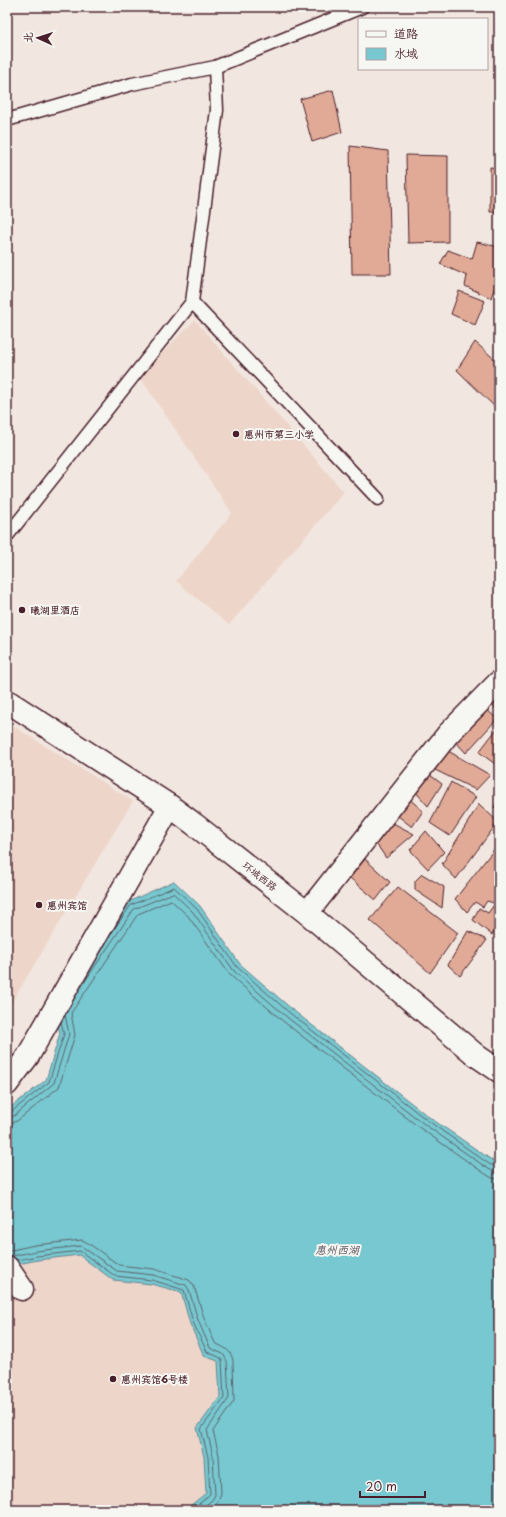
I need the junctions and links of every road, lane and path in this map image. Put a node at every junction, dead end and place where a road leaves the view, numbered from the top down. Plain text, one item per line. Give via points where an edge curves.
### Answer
1 (362, 7) edge
2 (215, 67) junction
3 (7, 120) edge
4 (192, 302) junction
5 (378, 499) dead end
6 (7, 536) edge
7 (499, 682) edge
8 (7, 701) edge
9 (170, 806) junction
10 (307, 913) junction
11 (499, 1071) edge
12 (7, 1084) edge
13 (7, 1267) edge
14 (22, 1289) dead end

1 - 2 lane
2 - 3 lane via 132,84
2 - 4 lane via 217,110
4 - 5 lane
4 - 6 lane
7 - 10 street via 448,734
8 - 9 street, 环城西路
9 - 10 street, 环城西路
9 - 12 street via 28,1056
10 - 11 street, 环城西路 via 477,1056
13 - 14 street

